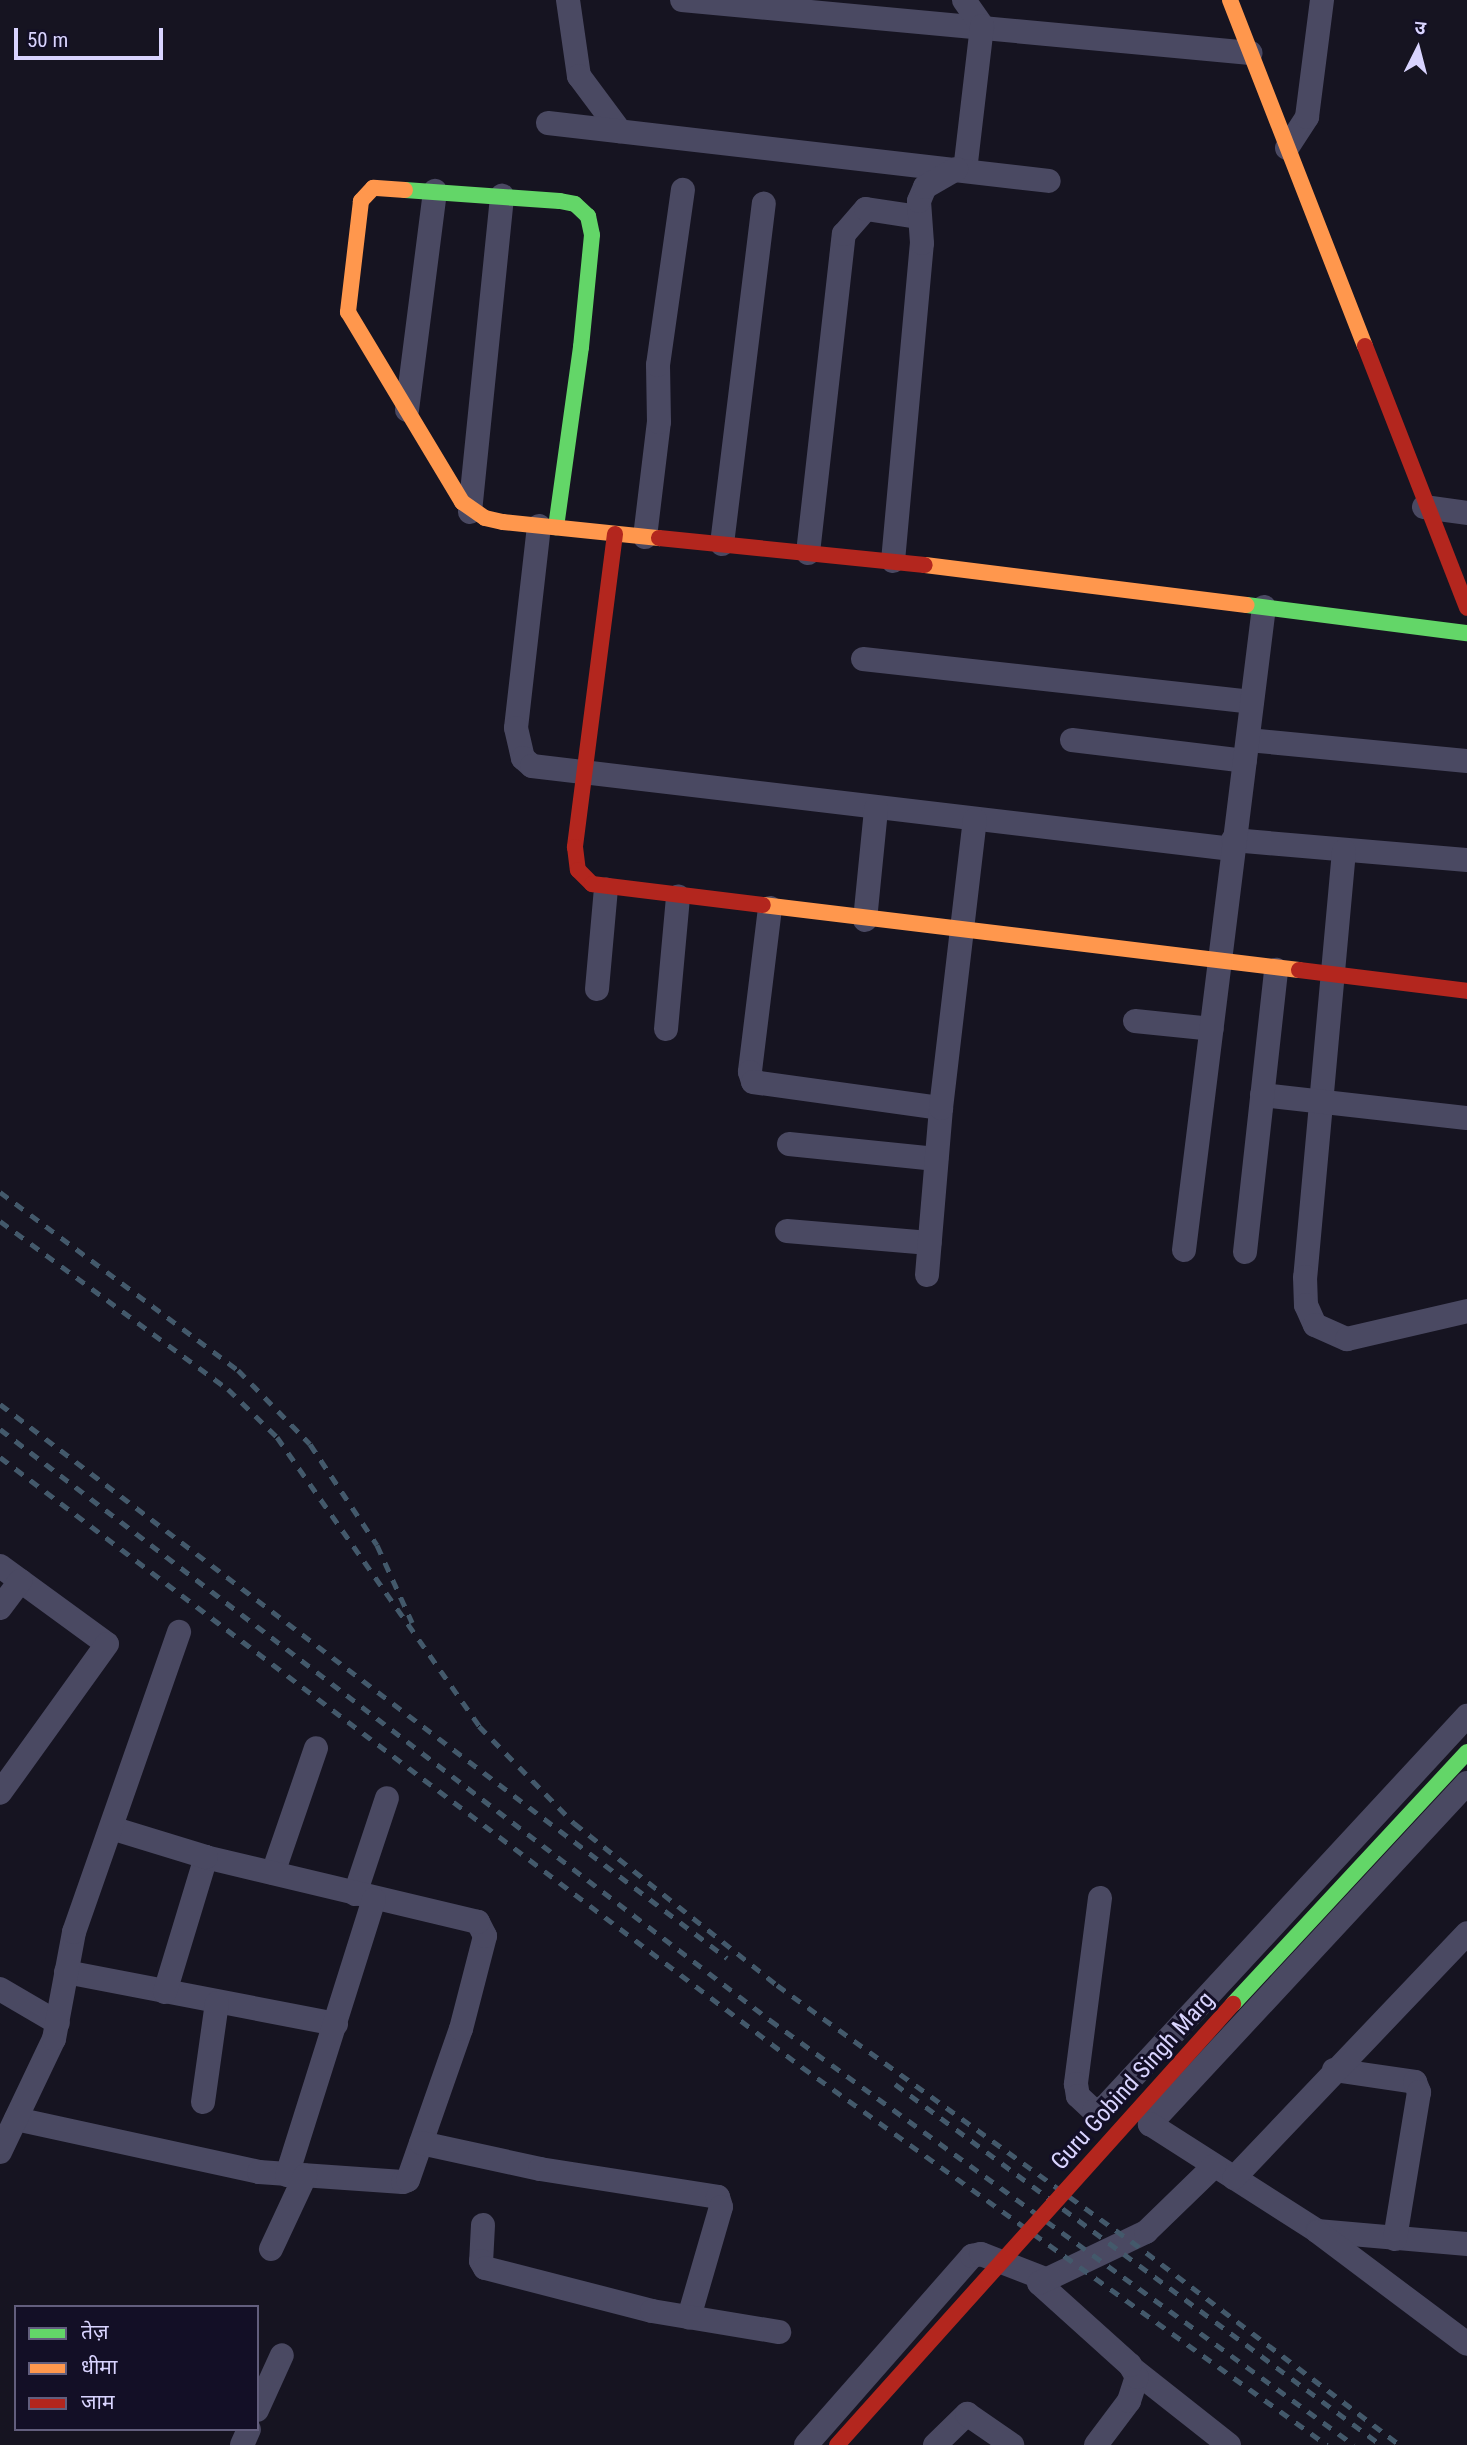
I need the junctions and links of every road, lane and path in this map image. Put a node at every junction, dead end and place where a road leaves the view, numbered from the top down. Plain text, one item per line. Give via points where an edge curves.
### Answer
1 (568, 0) edge
2 (682, 0) edge
3 (964, 0) edge
4 (1230, 0) edge
5 (1322, 0) edge
6 (725, 2) edge
7 (889, 9) edge
8 (982, 26) junction
9 (1251, 53) junction
10 (548, 123) dead end
11 (620, 131) junction
12 (1287, 148) junction
13 (961, 169) junction
14 (1048, 181) dead end
15 (683, 190) dead end
16 (435, 191) junction
17 (502, 196) junction
18 (764, 204) dead end
19 (919, 217) junction
20 (407, 410) junction
21 (1424, 508) junction
22 (470, 512) junction
23 (1467, 513) edge
24 (547, 527) junction
25 (615, 534) junction
26 (645, 537) junction
27 (722, 544) junction
28 (808, 553) junction
29 (893, 561) junction
30 (1264, 607) junction
31 (1467, 608) edge
32 (1467, 633) edge
33 (863, 659) dead end
34 (1252, 702) junction
35 (1072, 740) dead end
36 (1246, 750) junction
37 (1467, 761) edge
38 (584, 775) junction
39 (876, 809) junction
40 (975, 820) junction
41 (1232, 845) junction
42 (1344, 851) junction
43 (1467, 859) edge
44 (606, 889) junction
45 (678, 897) junction
46 (770, 908) junction
47 (865, 920) junction
48 (961, 931) junction
49 (1220, 962) junction
50 (1276, 970) junction
51 (1332, 976) junction
52 (597, 989) dead end
53 (1467, 991) edge
54 (1135, 1021) dead end
55 (1212, 1028) junction
56 (666, 1029) dead end
57 (1262, 1095) junction
58 (1321, 1102) junction
59 (941, 1108) junction
60 (1467, 1118) edge
61 (789, 1144) dead end
62 (936, 1159) junction
63 (787, 1231) dead end
64 (929, 1242) junction
65 (1184, 1250) dead end
66 (1245, 1252) dead end
67 (927, 1275) dead end
68 (1467, 1311) edge
69 (0, 1566) edge
70 (20, 1581) junction
71 (0, 1608) edge
72 (179, 1632) dead end
73 (1467, 1716) edge
74 (316, 1748) dead end
75 (1467, 1752) edge
76 (1467, 1783) edge
77 (0, 1793) edge
78 (387, 1798) dead end
79 (111, 1828) junction
80 (206, 1857) junction
81 (273, 1873) junction
82 (365, 1896) junction
83 (1100, 1898) dead end
84 (1467, 1933) edge
85 (66, 1972) junction
86 (0, 1989) edge
87 (164, 1992) junction
88 (217, 2003) junction
89 (58, 2024) junction
90 (336, 2024) junction
91 (1334, 2070) junction
92 (203, 2102) dead end
93 (16, 2119) junction
94 (421, 2143) junction
95 (0, 2152) edge
96 (1224, 2172) junction
97 (296, 2176) junction
98 (483, 2225) dead end
99 (1317, 2231) junction
100 (1395, 2239) junction
101 (1466, 2239) edge
102 (271, 2249) dead end
103 (1043, 2278) junction
104 (689, 2317) junction
105 (779, 2332) dead end
106 (1467, 2344) edge
107 (282, 2355) dead end
108 (1134, 2370) junction
109 (259, 2406) edge
110 (806, 2445) edge
111 (837, 2445) edge
112 (935, 2445) edge
113 (1013, 2445) edge
114 (1096, 2445) edge
115 (1229, 2445) edge

1 - 11 street via 579,76
2 - 6 street
3 - 8 street
4 - 9 street
5 - 12 street via 1307,117
6 - 7 street
7 - 8 street
8 - 9 street
8 - 13 street
9 - 12 street
10 - 11 street
11 - 13 street
12 - 21 street
13 - 14 street
13 - 19 street via 925,187
15 - 26 street via 658,365 661,402
16 - 17 street
16 - 20 street
16 - 20 street via 384,186 365,193 347,295 348,312
17 - 22 street
17 - 24 street via 575,204 591,224 581,346
18 - 27 street
19 - 28 street via 866,209 844,234
19 - 29 street via 922,243
20 - 22 street
21 - 23 street
21 - 31 street
22 - 24 street
24 - 25 street
24 - 38 street via 517,741 531,766
25 - 26 street
25 - 38 street
26 - 27 street
27 - 28 street
28 - 29 street
29 - 30 street
30 - 32 street
30 - 34 street
33 - 34 street
34 - 36 street
35 - 36 street
36 - 37 street
36 - 41 street
38 - 39 street
38 - 44 street via 575,860 584,879
39 - 40 street
39 - 47 street
40 - 41 street
40 - 48 street
41 - 42 street
41 - 49 street
42 - 43 street
42 - 51 street
44 - 45 street
44 - 52 street
45 - 46 street
45 - 56 street
46 - 47 street
46 - 59 street via 750,1072 753,1082
47 - 48 street
48 - 49 street
48 - 59 street
49 - 50 street
49 - 55 street
50 - 51 street
50 - 57 street
51 - 53 street
51 - 58 street
54 - 55 street
55 - 65 street
57 - 58 street
57 - 66 street
58 - 60 street
58 - 68 street via 1305,1277 1310,1317 1323,1331 1347,1339
59 - 62 street
61 - 62 street
62 - 64 street
63 - 64 street
64 - 67 street
69 - 70 street
70 - 71 street
70 - 77 street via 107,1644
72 - 79 street
73 - 83 street via 1105,2107 1094,2111 1078,2096 1076,2084
74 - 81 street
75 - 111 street, Guru Gobind Singh Marg, bridge via 1151,2093
76 - 96 street via 1151,2120 1154,2130
78 - 82 street
79 - 80 street
79 - 85 street via 74,1932
80 - 81 street
80 - 87 street
81 - 82 street
82 - 90 street
82 - 94 street via 472,1920 484,1927 461,2029
84 - 91 street
85 - 87 street
85 - 89 street
86 - 89 street
87 - 88 street
88 - 90 street
88 - 92 street
89 - 93 street
90 - 97 street
91 - 96 street
91 - 100 street via 1404,2077 1415,2082 1419,2092
93 - 95 street
93 - 97 street
94 - 97 street via 403,2182
94 - 104 street via 563,2173 718,2197 721,2207
96 - 99 street
96 - 103 street via 1146,2232
97 - 102 street
98 - 104 street via 481,2261 485,2268 546,2287
99 - 100 street
99 - 106 street
100 - 101 street
103 - 108 street via 1039,2283 1042,2289
103 - 110 street via 981,2254 972,2256
104 - 105 street
107 - 109 street
108 - 114 street via 1136,2384 1129,2401
108 - 115 street
112 - 113 street via 959,2417 970,2414

